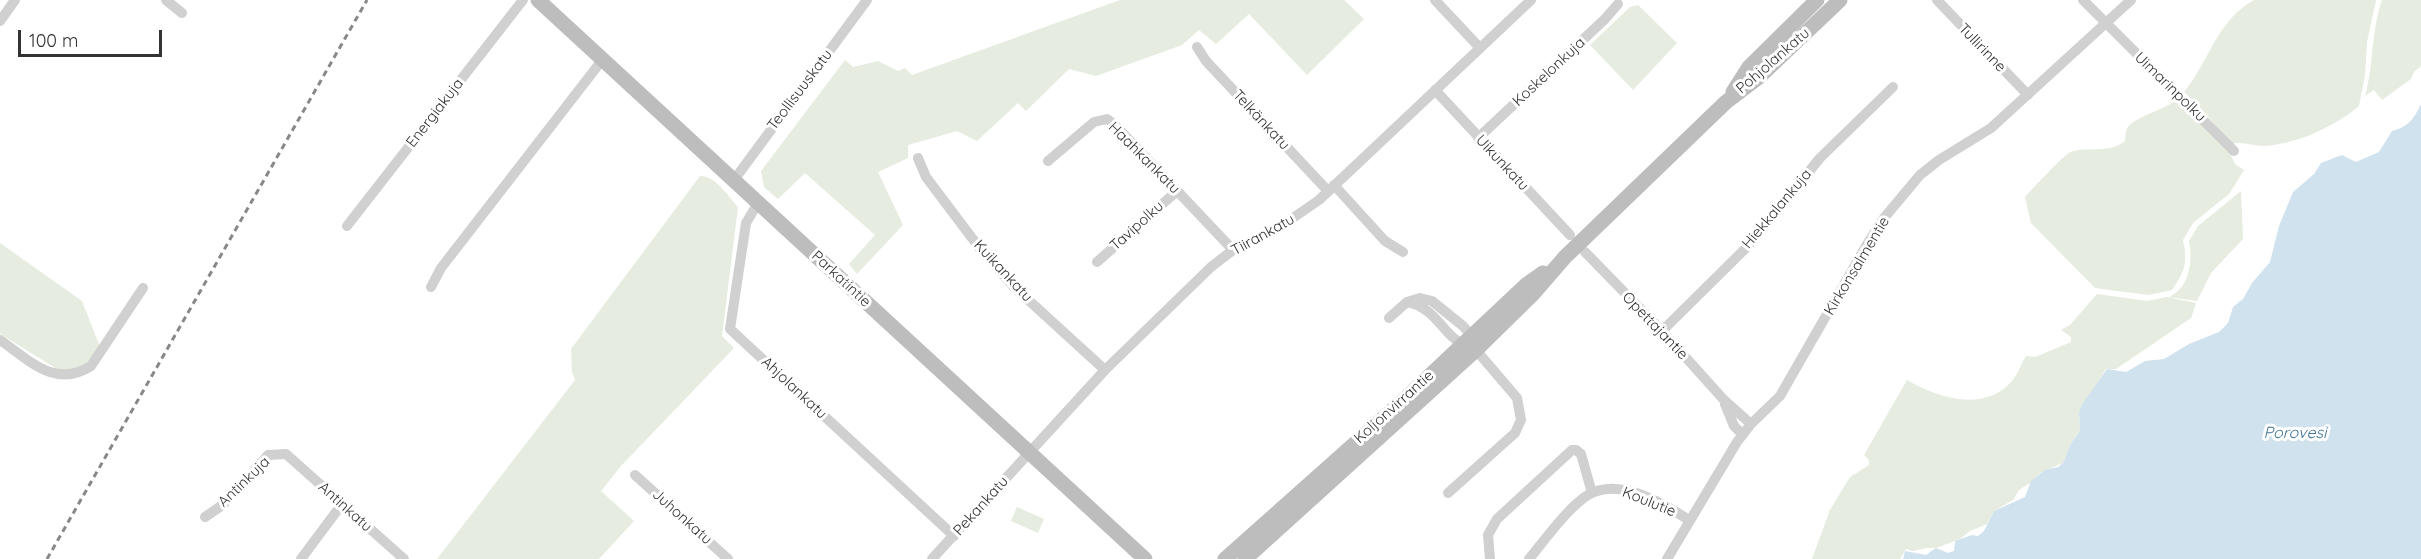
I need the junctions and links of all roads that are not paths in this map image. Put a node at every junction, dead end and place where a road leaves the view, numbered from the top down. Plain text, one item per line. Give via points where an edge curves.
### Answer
1 (15, 0) edge
2 (166, 0) edge
3 (523, 0) edge
4 (538, 0) edge
5 (867, 0) edge
6 (1435, 0) edge
7 (1531, 0) edge
8 (1816, 0) edge
9 (1840, 0) edge
10 (1937, 0) edge
11 (2083, 0) edge
12 (2131, 0) edge
13 (1618, 4) dead end
14 (182, 13) dead end
15 (0, 21) edge
16 (2106, 24) junction
17 (1197, 48) dead end
18 (1480, 48) junction
19 (603, 59) junction
20 (1893, 87) dead end
21 (1435, 90) junction
22 (2028, 95) junction
23 (1726, 102) junction
24 (1478, 138) junction
25 (2234, 151) dead end
26 (918, 158) dead end
27 (1048, 161) dead end
28 (734, 180) junction
29 (1331, 188) junction
30 (1177, 191) junction
31 (758, 202) junction
32 (346, 226) dead end
33 (1569, 235) dead end
34 (1233, 250) junction
35 (1403, 252) dead end
36 (1585, 252) dead end
37 (1097, 262) dead end
38 (431, 287) dead end
39 (144, 288) dead end
40 (1389, 318) dead end
41 (1662, 331) junction
42 (0, 340) edge
43 (1470, 343) junction
44 (1105, 370) junction
45 (1724, 400) junction
46 (1751, 424) junction
47 (1743, 434) junction
48 (1030, 453) junction
49 (286, 454) joint
50 (635, 475) dead end
51 (1448, 493) dead end
52 (1592, 493) junction
53 (342, 504) junction
54 (205, 517) dead end
55 (1689, 520) junction
56 (954, 536) junction
57 (301, 559) edge
58 (404, 559) edge
59 (728, 559) edge
60 (932, 559) edge
61 (1145, 559) edge
62 (1225, 559) edge
63 (1245, 559) edge
64 (1490, 559) edge
65 (1529, 559) edge
66 (1668, 559) edge

1 - 15 street
2 - 14 street
3 - 32 street, Energiakuja
4 - 19 main road, Parkatintie
5 - 28 street, Teollisuuskatu
6 - 18 street
7 - 18 street, Tiirankatu
8 - 23 main road, Pohjolankatu via 1749,67
9 - 23 main road, Pohjolankatu via 1759,77
10 - 22 street, Tullirinne
11 - 16 street, Uimarinpolku
12 - 16 street, Kirkonsalmentie
13 - 24 street, Koskelonkuja
16 - 22 street, Kirkonsalmentie
16 - 25 street, Uimarinpolku
17 - 29 street, Telkänkatu
18 - 21 street, Tiirankatu
19 - 28 main road, Parkatintie
19 - 38 street via 441,268
20 - 41 street, Hiekkalankuja via 1820,158 1748,246
21 - 24 street, Uikunkatu
21 - 29 street, Tiirankatu
22 - 46 street, Kirkonsalmentie via 1986,132 1929,167 1908,188 1869,241 1780,396
23 - 43 main road, Koljonvirrantie via 1565,257 1532,295
24 - 33 street, Uikunkatu
26 - 44 street, Kuikankatu via 926,177 981,250 1013,286
27 - 30 street, Haahkankatu via 1094,122 1107,119
28 - 31 main road, Parkatintie
29 - 34 street, Tiirankatu via 1277,229
29 - 35 street, Telkänkatu
30 - 34 street, Haahkankatu
30 - 37 street, Tavipolku
31 - 48 main road, Parkatintie
31 - 56 street, Ahjolankatu via 746,223 730,329
34 - 44 street, Tiirankatu
36 - 41 street, Opettajantie
39 - 42 street via 91,366 81,373 58,376
40 - 43 street via 1407,302 1432,300 1463,326
41 - 45 street, Opettajantie
43 - 51 street via 1517,398 1521,420 1515,432
43 - 62 main road, Koljonvirrantie
43 - 63 main road, Koljonvirrantie
44 - 48 street, Tiirankatu
45 - 46 street, Opettajantie
45 - 47 street, Opettajantie via 1734,426
46 - 47 street, Kirkonsalmentie
47 - 55 street, Kirkonsalmentie
48 - 56 street, Pekankatu
48 - 61 main road, Parkatintie
49 - 53 street, Antinkatu
49 - 54 street, Antinkuja via 268,455 224,504
50 - 59 street, Juhonkatu
52 - 55 street, Koulutie via 1609,488 1623,490 1644,496
52 - 64 street via 1581,454 1572,450 1497,519 1488,534
52 - 65 street via 1572,508
53 - 57 street
53 - 58 street, Antinkatu
55 - 66 street, Kirkonsalmentie
56 - 60 street, Pekankatu

